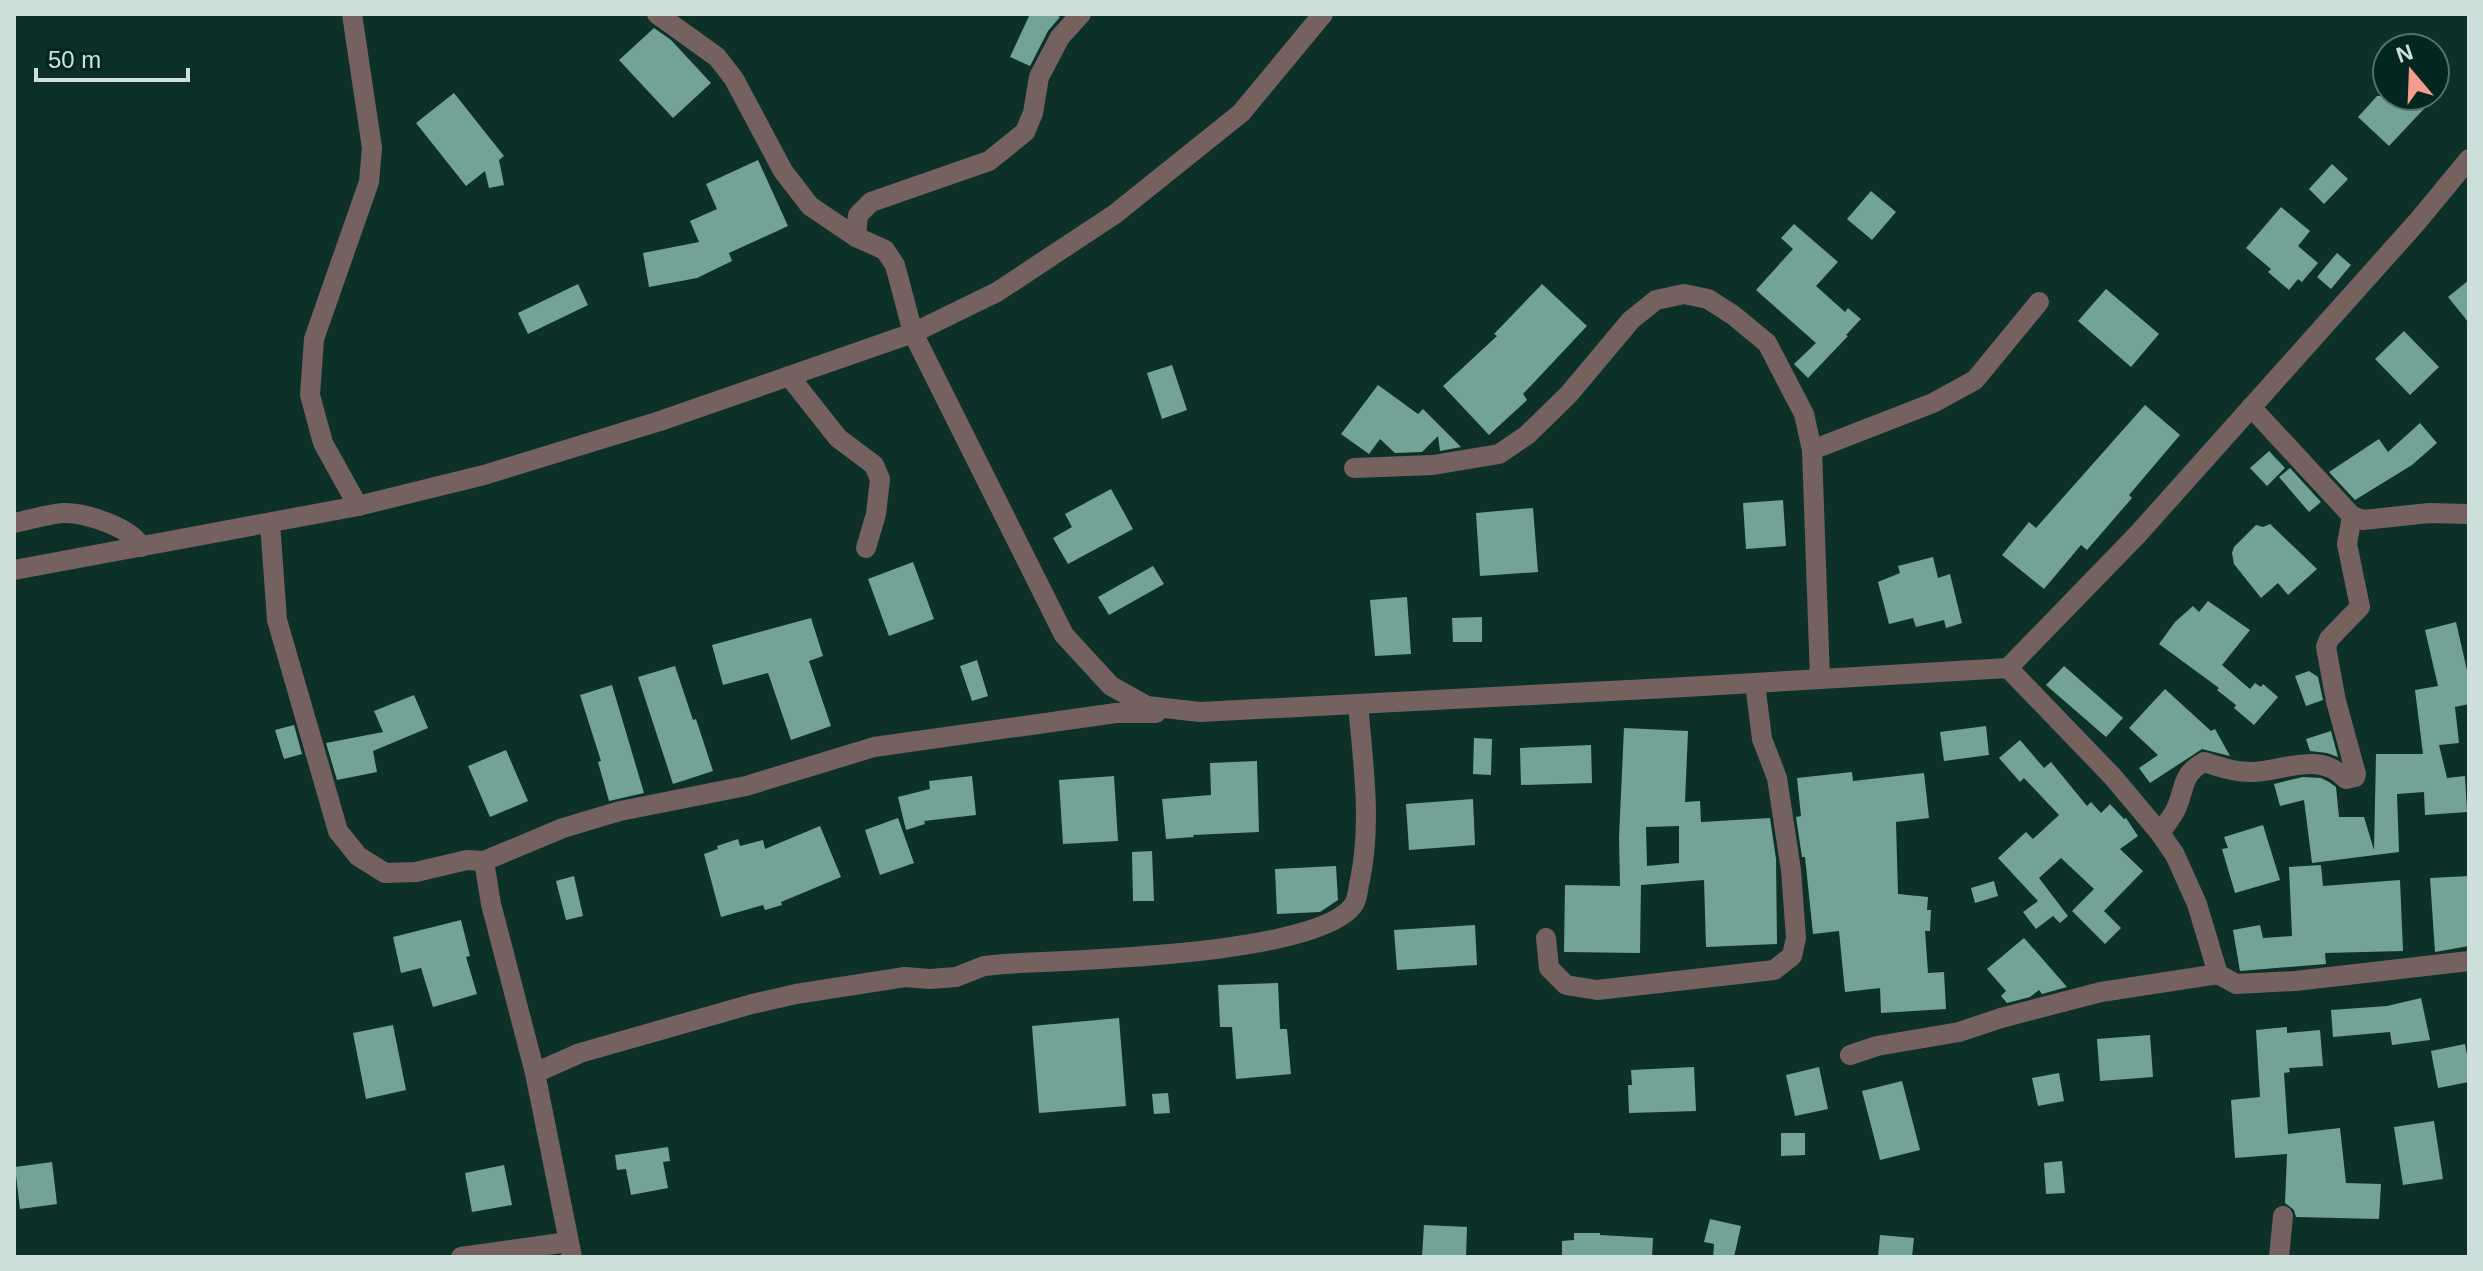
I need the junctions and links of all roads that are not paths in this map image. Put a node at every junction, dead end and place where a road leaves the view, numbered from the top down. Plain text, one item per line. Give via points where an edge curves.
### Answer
1 (352, 14) edge
2 (657, 14) edge
3 (1081, 14) edge
4 (1323, 14) edge
5 (2469, 159) edge
6 (856, 237) junction
7 (2039, 302) dead end
8 (913, 333) junction
9 (789, 376) junction
10 (2251, 407) junction
11 (1812, 450) junction
12 (1354, 468) dead end
13 (358, 506) junction
14 (2469, 514) edge
15 (2352, 516) junction
16 (14, 523) edge
17 (270, 523) junction
18 (141, 547) junction
19 (866, 548) dead end
20 (14, 570) edge
21 (2008, 668) junction
22 (1820, 679) junction
23 (1755, 683) junction
24 (1358, 704) junction
25 (1200, 712) junction
26 (2160, 833) junction
27 (484, 861) junction
28 (1546, 938) dead end
29 (2469, 961) edge
30 (2218, 974) junction
31 (1850, 1055) dead end
32 (535, 1073) junction
33 (2283, 1216) dead end
34 (570, 1250) edge
35 (461, 1257) edge
36 (2279, 1257) edge

1 - 13 street via 372,148 369,182 314,339 310,395 323,443
2 - 6 street via 717,57 783,171 810,206
3 - 6 street via 1060,37 1039,77 1025,132 989,161 871,202 858,215
4 - 8 street via 1241,113 1115,214 997,292
5 - 10 street
6 - 8 street via 885,250 895,265
7 - 11 street via 1975,380 1933,403
8 - 9 street
8 - 25 street via 1064,635 1111,686 1147,706
9 - 13 street via 484,475
9 - 19 street via 838,438 874,465 880,479
10 - 15 street
10 - 21 street
11 - 12 street via 1804,414 1767,343 1708,299 1684,294 1656,300 1631,320 1569,394 1499,454 1433,465
11 - 22 street
13 - 17 street
14 - 15 street via 2363,520
15 - 26 street via 2347,544 2360,607 2326,647 2355,777 2346,779 2316,762 2253,772 2204,762 2190,769 2176,809
16 - 18 street via 76,513 128,533
17 - 18 street
17 - 27 street via 277,620 338,831 358,856 385,873
18 - 20 street
21 - 22 street
21 - 26 street
22 - 23 street
23 - 24 street
23 - 28 street via 1791,870 1796,938 1792,956 1774,970 1597,990 1566,985 1549,968
24 - 25 street
24 - 32 street via 1366,805 1364,860 1355,903 1323,926 1222,948 984,966 956,977 905,977 796,994 580,1053
25 - 27 street via 1116,713 874,747 746,786 620,811
26 - 30 street via 2197,904
27 - 32 street
29 - 30 street via 2265,983 2236,984
30 - 31 street via 2101,992 1959,1032
32 - 34 street
33 - 36 street
34 - 35 street

